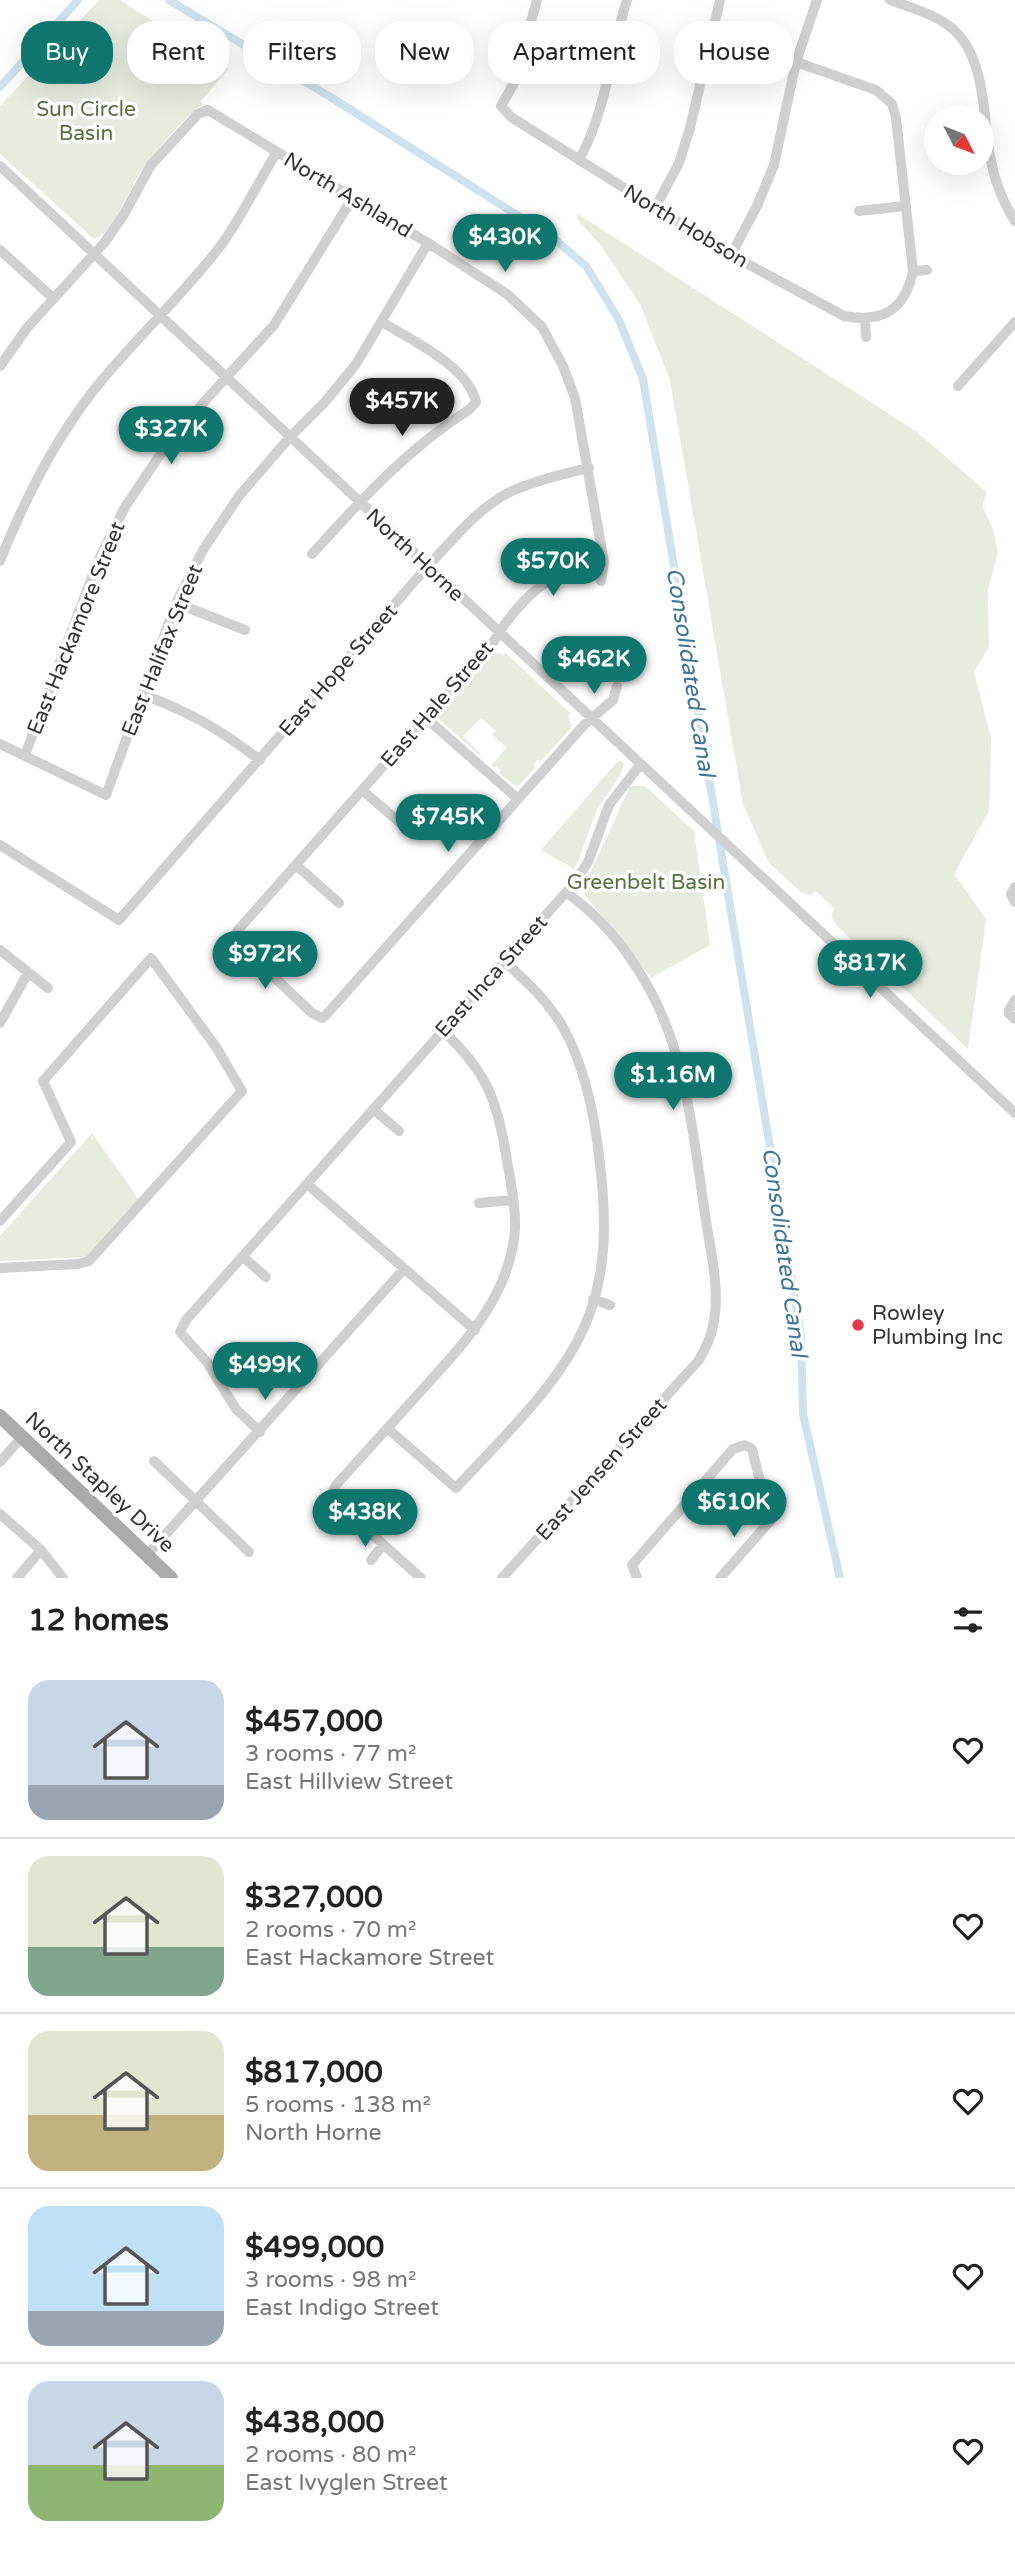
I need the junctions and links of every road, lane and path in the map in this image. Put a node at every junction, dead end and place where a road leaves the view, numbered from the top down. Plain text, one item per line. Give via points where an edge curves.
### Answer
1 (537, 0) edge
2 (627, 0) edge
3 (720, 0) edge
4 (817, 0) edge
5 (890, 0) edge
6 (912, 4) edge
7 (796, 62) junction
8 (277, 152) junction
9 (579, 160) junction
10 (0, 166) edge
11 (352, 198) junction
12 (905, 206) junction
13 (654, 208) junction
14 (859, 211) dead end
15 (1015, 221) edge
16 (428, 243) junction
17 (0, 250) edge
18 (94, 254) junction
19 (731, 255) junction
20 (927, 270) dead end
21 (913, 271) junction
22 (53, 298) junction
23 (159, 315) junction
24 (865, 320) junction
25 (382, 322) junction
26 (1015, 322) edge
27 (866, 337) dead end
28 (0, 366) edge
29 (226, 377) junction
30 (958, 386) dead end
31 (290, 437) junction
32 (589, 468) junction
33 (359, 503) junction
34 (312, 554) dead end
35 (0, 561) edge
36 (604, 562) junction
37 (428, 567) junction
38 (601, 581) dead end
39 (176, 603) junction
40 (245, 630) dead end
41 (499, 632) junction
42 (617, 686) dead end
43 (142, 694) junction
44 (426, 718) junction
45 (592, 720) junction
46 (0, 744) edge
47 (25, 755) junction
48 (260, 760) junction
49 (640, 765) junction
50 (362, 790) junction
51 (518, 799) junction
52 (405, 827) dead end
53 (0, 845) edge
54 (296, 865) junction
55 (1015, 887) edge
56 (566, 892) junction
57 (1015, 902) edge
58 (339, 903) dead end
59 (0, 950) edge
60 (505, 962) junction
61 (28, 973) junction
62 (48, 988) dead end
63 (1015, 1000) edge
64 (1015, 1019) edge
65 (0, 1023) edge
66 (443, 1031) junction
67 (373, 1109) junction
68 (1015, 1113) edge
69 (398, 1131) dead end
70 (307, 1184) junction
71 (513, 1200) junction
72 (479, 1203) dead end
73 (0, 1221) edge
74 (243, 1256) junction
75 (0, 1268) edge
76 (404, 1269) junction
77 (266, 1278) dead end
78 (593, 1299) junction
79 (610, 1305) dead end
80 (475, 1330) junction
81 (0, 1416) edge
82 (387, 1428) junction
83 (260, 1432) junction
84 (22, 1437) junction
85 (154, 1461) dead end
86 (0, 1462) edge
87 (195, 1502) junction
88 (0, 1514) edge
89 (383, 1545) junction
90 (41, 1550) junction
91 (249, 1552) dead end
92 (147, 1555) junction
93 (371, 1560) dead end
94 (17, 1578) edge
95 (63, 1578) edge
96 (171, 1578) edge
97 (421, 1578) edge
98 (502, 1578) edge
99 (637, 1578) edge
100 (720, 1578) edge

1 - 9 street, North Hobson via 514,83 501,107
2 - 9 street via 601,110
3 - 13 street via 679,163
4 - 7 street
5 - 6 street
6 - 15 street via 950,26 966,45 979,74 996,183
7 - 12 street via 876,90 892,104
7 - 19 street via 774,165
8 - 11 street, North Ashland
8 - 18 street, North Ashland via 208,110 198,114 151,166 123,216
8 - 23 street via 221,244
9 - 13 street, North Hobson
10 - 18 street, North Horne
11 - 16 street, North Ashland
11 - 29 street, East Hackamore Street via 274,325
12 - 14 street
12 - 21 street
13 - 19 street, North Hobson
16 - 25 street, East Halifax Street
16 - 32 street, North Ashland via 507,294 542,327 575,398
17 - 22 street
18 - 22 street
18 - 23 street, North Horne
19 - 24 street, North Hobson via 844,316
20 - 21 street
21 - 24 street via 899,303
22 - 28 street
23 - 29 street, North Horne
23 - 35 street via 100,383 62,436 31,490
24 - 27 street
25 - 31 street, East Halifax Street via 356,364
25 - 33 street via 438,356 462,377 476,402 425,439
26 - 30 street
29 - 31 street, North Horne
29 - 47 street, East Hackamore Street via 164,449 125,507 98,561
31 - 33 street, North Horne
31 - 39 street, East Halifax Street via 239,496 203,550
32 - 36 street, North Ashland
32 - 37 street, East Hope Street via 547,477 509,493 472,520
33 - 34 street
33 - 37 street, North Horne
36 - 38 street, North Ashland
36 - 41 street, East Hale Street via 569,570 539,588
37 - 41 street, North Horne
37 - 48 street, East Hope Street
39 - 40 street
39 - 43 street, East Halifax Street
41 - 44 street, East Hale Street
41 - 45 street, North Horne
42 - 45 street via 612,700
43 - 47 street, East Halifax Street via 106,795
43 - 48 street via 209,723
44 - 50 street, East Hale Street
44 - 51 street
45 - 49 street, North Horne
45 - 51 street
46 - 47 street
48 - 53 street, East Hope Street via 120,920
49 - 56 street, East Inca Street via 608,805 587,862
49 - 68 street, North Horne
50 - 52 street
50 - 54 street, East Hale Street
51 - 54 street, East Hale Street via 321,1018 234,937
54 - 58 street
55 - 57 street via 1011,894
56 - 60 street, East Inca Street
56 - 98 street, East Jensen Street via 595,914 625,953 646,984 676,1048 715,1284 714,1325 699,1360
59 - 61 street
60 - 66 street, East Inca Street
60 - 78 street via 534,989 564,1029 593,1107 606,1210 605,1243
61 - 62 street
61 - 65 street
63 - 64 street via 1009,1010
66 - 67 street, East Inca Street
66 - 71 street via 472,1061 494,1100
67 - 69 street
67 - 70 street, East Inca Street
70 - 74 street, East Inca Street
70 - 76 street
71 - 72 street
71 - 80 street via 515,1228 508,1267
73 - 75 street via 71,1142 43,1081 150,958 216,1047 242,1091 89,1261
74 - 77 street
74 - 83 street, East Inca Street via 180,1332 207,1363 236,1409
76 - 80 street
76 - 83 street
78 - 79 street
78 - 82 street via 579,1338 557,1375 456,1488
80 - 82 street
81 - 84 main road, North Stapley Drive
82 - 89 street via 330,1497
83 - 87 street
84 - 86 street
84 - 92 main road, North Stapley Drive
85 - 87 street
87 - 91 street
87 - 92 street
88 - 90 street
89 - 93 street
89 - 97 street
90 - 94 street
90 - 95 street
92 - 96 main road, North Stapley Drive
99 - 100 street via 632,1565 733,1449 745,1445 752,1449 770,1521

